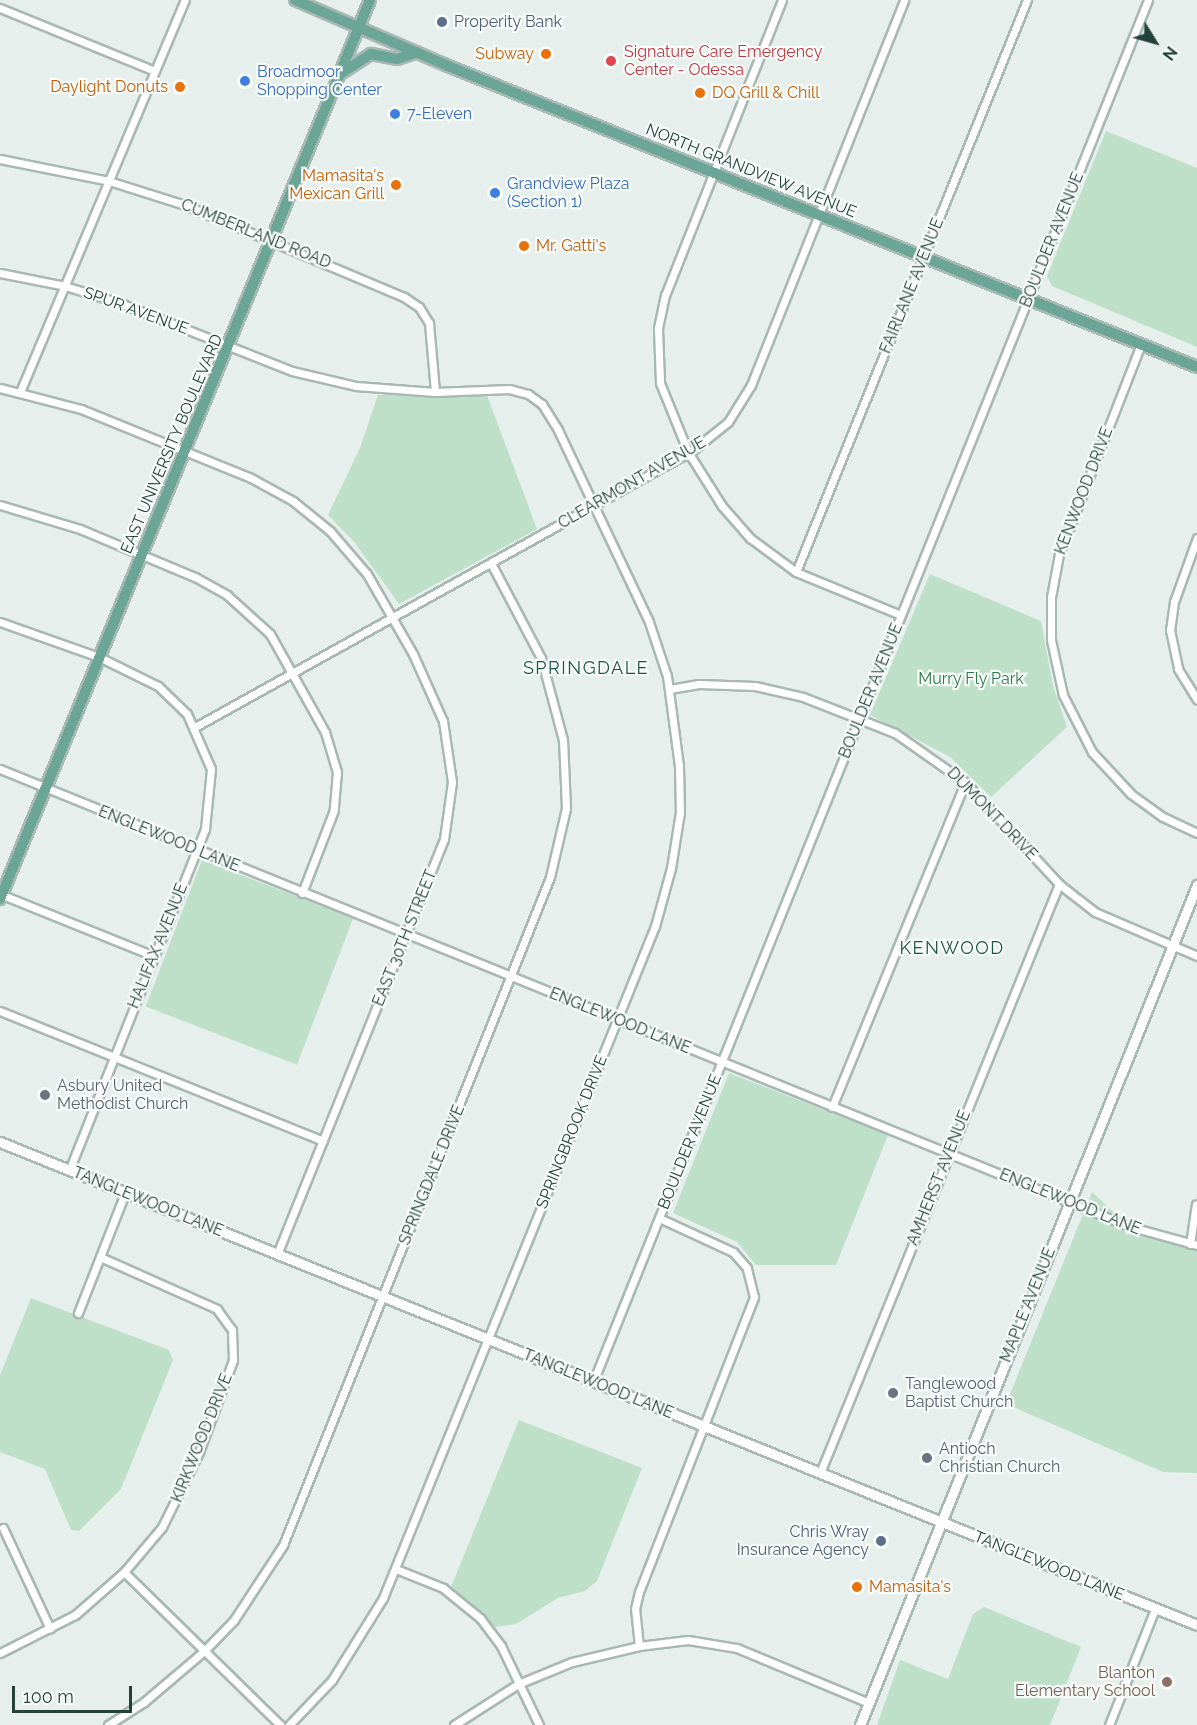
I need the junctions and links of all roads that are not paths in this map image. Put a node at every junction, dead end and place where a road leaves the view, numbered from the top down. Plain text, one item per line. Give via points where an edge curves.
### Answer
1 (185, 0) edge
2 (296, 0) edge
3 (370, 0) edge
4 (782, 0) edge
5 (904, 0) edge
6 (1028, 0) edge
7 (1148, 0) edge
8 (0, 8) edge
9 (360, 26) junction
10 (417, 52) junction
11 (155, 71) junction
12 (340, 74) junction
13 (0, 159) edge
14 (713, 172) junction
15 (109, 181) junction
16 (819, 215) junction
17 (273, 240) junction
18 (924, 257) junction
19 (0, 273) edge
20 (65, 286) junction
21 (1028, 299) junction
22 (1141, 344) junction
23 (229, 346) junction
24 (1197, 367) edge
25 (0, 388) edge
26 (20, 392) junction
27 (435, 392) junction
28 (185, 450) junction
29 (688, 452) junction
30 (0, 505) edge
31 (591, 507) junction
32 (1197, 538) edge
33 (142, 553) junction
34 (491, 563) junction
35 (796, 572) junction
36 (901, 615) junction
37 (392, 617) junction
38 (0, 622) edge
39 (99, 657) junction
40 (292, 673) junction
41 (670, 689) junction
42 (1197, 699) edge
43 (859, 719) junction
44 (195, 727) junction
45 (0, 770) edge
46 (965, 782) junction
47 (45, 789) junction
48 (1197, 833) edge
49 (196, 850) junction
50 (1059, 884) junction
51 (1197, 885) edge
52 (302, 893) junction
53 (1, 896) edge
54 (405, 935) junction
55 (1172, 946) junction
56 (154, 956) junction
57 (1197, 956) edge
58 (511, 978) junction
59 (0, 1011) edge
60 (617, 1020) junction
61 (114, 1056) junction
62 (722, 1062) junction
63 (832, 1107) junction
64 (323, 1141) junction
65 (0, 1142) edge
66 (949, 1154) junction
67 (69, 1170) junction
68 (125, 1193) junction
69 (1070, 1203) junction
70 (1196, 1204) edge
71 (659, 1218) junction
72 (1194, 1245) edge
73 (278, 1255) junction
74 (100, 1257) junction
75 (384, 1298) junction
76 (78, 1313) dead end
77 (488, 1340) junction
78 (593, 1382) junction
79 (704, 1427) junction
80 (820, 1473) junction
81 (941, 1522) junction
82 (3, 1528) dead end
83 (396, 1569) junction
84 (124, 1572) junction
85 (1155, 1609) junction
86 (1197, 1625) edge
87 (50, 1629) junction
88 (639, 1646) junction
89 (204, 1651) junction
90 (0, 1653) edge
91 (518, 1684) junction
92 (869, 1703) junction
93 (108, 1725) edge
94 (280, 1725) edge
95 (289, 1725) edge
96 (454, 1725) edge
97 (538, 1725) edge
98 (860, 1725) edge
99 (1109, 1725) edge

1 - 11 street
2 - 9 main road, NORTH GRANDVIEW AVENUE
3 - 9 main road, EAST UNIVERSITY BOULEVARD
4 - 14 street
5 - 16 street, CLEARMONT AVENUE
6 - 18 street, FAIRLANE AVENUE
7 - 21 street, BOULDER AVENUE
8 - 11 street
9 - 10 main road, NORTH GRANDVIEW AVENUE
9 - 12 main road, EAST UNIVERSITY BOULEVARD
10 - 12 main road via 396,59 371,54
10 - 14 main road, NORTH GRANDVIEW AVENUE
11 - 15 street
12 - 17 main road, EAST UNIVERSITY BOULEVARD
13 - 15 street, CUMBERLAND ROAD
14 - 16 main road, NORTH GRANDVIEW AVENUE
14 - 29 street via 665,295 658,328 660,383
15 - 17 street, CUMBERLAND ROAD
15 - 20 street
16 - 18 main road, NORTH GRANDVIEW AVENUE
16 - 29 street, CLEARMONT AVENUE via 741,404 711,438
17 - 23 main road, EAST UNIVERSITY BOULEVARD
17 - 27 street, CUMBERLAND ROAD via 391,290 419,307 432,339
18 - 21 main road, NORTH GRANDVIEW AVENUE
18 - 35 street, FAIRLANE AVENUE
19 - 20 street, SPUR AVENUE
20 - 23 street, SPUR AVENUE via 148,312
20 - 26 street
21 - 22 main road, NORTH GRANDVIEW AVENUE
21 - 36 street, BOULDER AVENUE
22 - 24 main road, NORTH GRANDVIEW AVENUE
22 - 48 street, KENWOOD DRIVE via 1059,554 1051,597 1051,640 1063,695 1092,752 1131,794
23 - 27 street, SPUR AVENUE via 292,371 356,386
23 - 28 main road, EAST UNIVERSITY BOULEVARD
25 - 26 street, EAST 30TH STREET
26 - 28 street, EAST 30TH STREET via 81,409
27 - 31 street, SPUR AVENUE via 509,389 535,398 558,430
28 - 33 main road, EAST UNIVERSITY BOULEVARD
28 - 37 street, EAST 30TH STREET via 293,501 330,531 362,567
29 - 31 street, CLEARMONT AVENUE
29 - 35 street via 734,521 762,549
30 - 33 street
31 - 34 street, CLEARMONT AVENUE
31 - 41 street, SPRINGBROOK DRIVE via 649,622
32 - 42 street via 1174,602 1170,630 1178,669
33 - 39 main road, EAST UNIVERSITY BOULEVARD
33 - 40 street via 227,595 270,634
34 - 37 street, CLEARMONT AVENUE
34 - 58 street, SPRINGDALE DRIVE via 528,629 550,681 566,773 566,808 557,855
35 - 36 street
36 - 43 street, BOULDER AVENUE
37 - 40 street, CLEARMONT AVENUE
37 - 54 street, EAST 30TH STREET via 438,707 452,773 444,839
38 - 39 street, HALIFAX AVENUE
39 - 44 street, HALIFAX AVENUE via 169,694
39 - 47 main road, EAST UNIVERSITY BOULEVARD
40 - 44 street, CLEARMONT AVENUE
40 - 52 street via 326,732 337,772 334,810
41 - 43 street, DUMONT DRIVE via 699,684 754,686 803,698
41 - 60 street, SPRINGBROOK DRIVE via 681,786 677,835 655,926
43 - 46 street, DUMONT DRIVE via 895,734
43 - 62 street, BOULDER AVENUE
44 - 49 street, HALIFAX AVENUE via 212,769 211,799
45 - 47 street, ENGLEWOOD LANE
46 - 50 street, DUMONT DRIVE
46 - 63 street
47 - 49 street, ENGLEWOOD LANE
47 - 53 main road, EAST UNIVERSITY BOULEVARD
49 - 52 street, ENGLEWOOD LANE
49 - 56 street, HALIFAX AVENUE
50 - 55 street, DUMONT DRIVE via 1095,912
50 - 66 street, AMHERST AVENUE
51 - 55 main road, MAPLE AVENUE
52 - 54 street, ENGLEWOOD LANE
53 - 56 street
54 - 58 street, ENGLEWOOD LANE
54 - 64 street, EAST 30TH STREET
55 - 57 street, DUMONT DRIVE
55 - 69 main road, MAPLE AVENUE
56 - 61 street, HALIFAX AVENUE
58 - 60 street, ENGLEWOOD LANE
58 - 75 street, SPRINGDALE DRIVE
59 - 61 street
60 - 62 street, ENGLEWOOD LANE
60 - 77 street, SPRINGBROOK DRIVE
61 - 64 street
61 - 67 street, HALIFAX AVENUE
62 - 63 street, ENGLEWOOD LANE
62 - 71 street, BOULDER AVENUE
63 - 66 street, ENGLEWOOD LANE
64 - 73 street, EAST 30TH STREET
65 - 67 main road, TANGLEWOOD LANE
66 - 69 street, ENGLEWOOD LANE
66 - 80 street, AMHERST AVENUE
67 - 68 main road, TANGLEWOOD LANE
68 - 73 main road, TANGLEWOOD LANE
68 - 74 street
69 - 72 street, ENGLEWOOD LANE via 1128,1226
69 - 81 main road, MAPLE AVENUE
70 - 72 street
71 - 78 street, BOULDER AVENUE
71 - 79 street via 733,1252 747,1268 753,1287 745,1328
73 - 75 main road, TANGLEWOOD LANE
74 - 76 street
74 - 84 street, KIRKWOOD DRIVE via 217,1309 228,1322 235,1348 224,1388 182,1492 162,1527
75 - 77 main road, TANGLEWOOD LANE
75 - 89 street, SPRINGDALE DRIVE via 282,1545 246,1603
77 - 78 main road, TANGLEWOOD LANE
77 - 83 street, SPRINGBROOK DRIVE
78 - 79 main road, TANGLEWOOD LANE
79 - 80 main road, TANGLEWOOD LANE
79 - 88 street via 639,1592 635,1609
80 - 81 main road, TANGLEWOOD LANE
81 - 85 main road, TANGLEWOOD LANE
81 - 92 main road, MAPLE AVENUE
82 - 87 street
83 - 91 street via 443,1588 470,1608 497,1640
83 - 95 street, SPRINGBROOK DRIVE via 332,1680
84 - 87 street, KIRKWOOD DRIVE via 75,1615
84 - 89 street
85 - 86 main road, TANGLEWOOD LANE
85 - 99 street
87 - 90 street, KIRKWOOD DRIVE
88 - 91 street via 572,1662
88 - 92 street via 688,1640 737,1648
89 - 93 street, SPRINGDALE DRIVE via 144,1702
89 - 94 street
91 - 96 street
91 - 97 street
92 - 98 main road, MAPLE AVENUE

